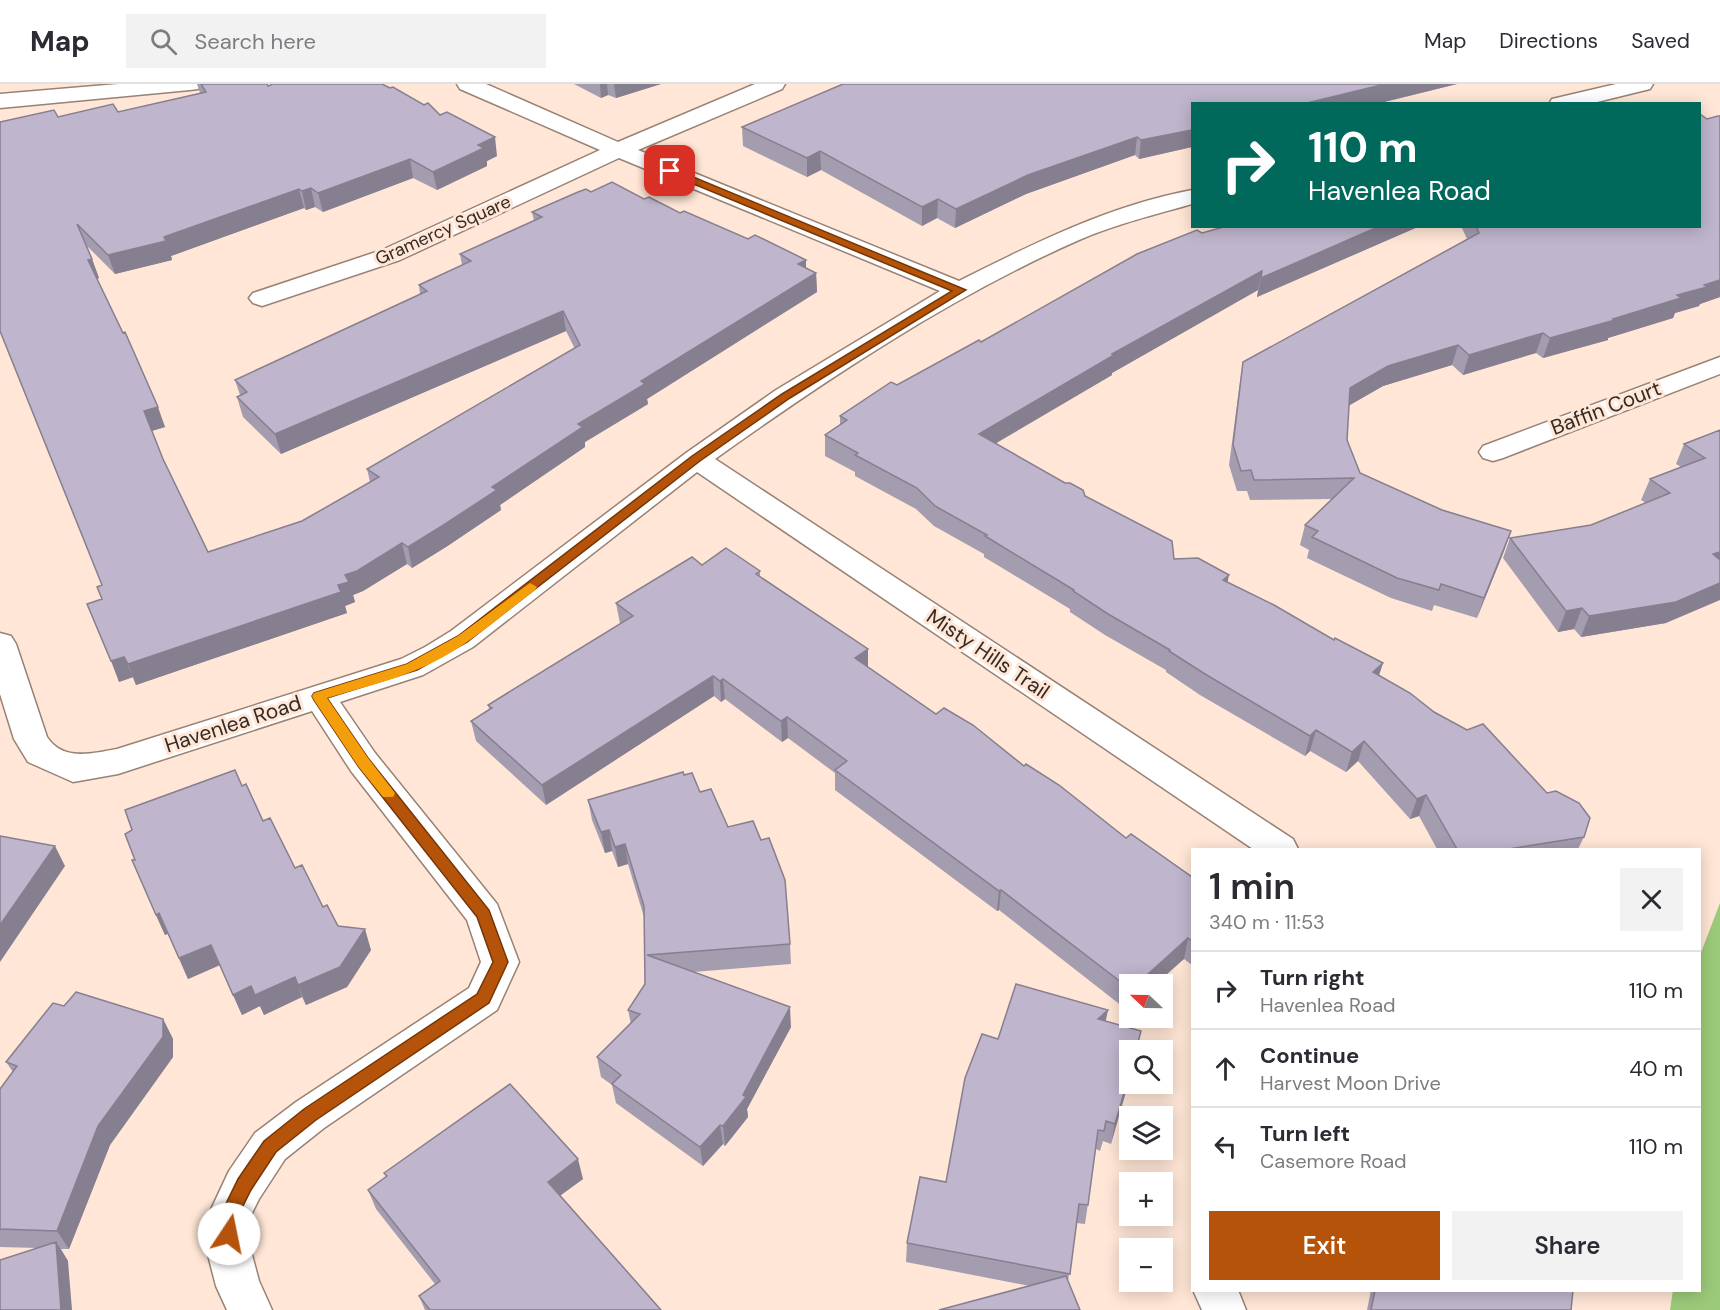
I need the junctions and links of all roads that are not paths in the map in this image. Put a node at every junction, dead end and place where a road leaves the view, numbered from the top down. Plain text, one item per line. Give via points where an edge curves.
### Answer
1 (190, 84) edge
2 (468, 84) edge
3 (774, 84) edge
4 (1642, 84) edge
5 (0, 101) edge
6 (1568, 102) edge
7 (619, 150) junction
8 (1191, 197) edge
9 (960, 290) junction
10 (261, 298) dead end
11 (1720, 364) edge
12 (1493, 452) dead end
13 (696, 459) junction
14 (0, 644) edge
15 (319, 696) junction
16 (1279, 848) edge
17 (1216, 1292) edge
18 (250, 1310) edge
19 (1224, 1310) edge

1 - 5 street
2 - 7 street
3 - 7 street, Gramercy Square
4 - 6 street
7 - 9 street
7 - 10 street, Gramercy Square via 389,256
8 - 9 street, Havenlea Road via 1119,216 1071,235
9 - 13 street, Havenlea Road via 786,396
11 - 12 street, Baffin Court
13 - 15 street, Havenlea Road via 462,639 412,667
13 - 16 street, Misty Hills Trail
14 - 15 street, Havenlea Road via 31,739 40,753 73,769 118,761
15 - 18 street via 363,762 484,914 501,962 483,999 270,1146 228,1218 229,1251 238,1286
17 - 19 street

